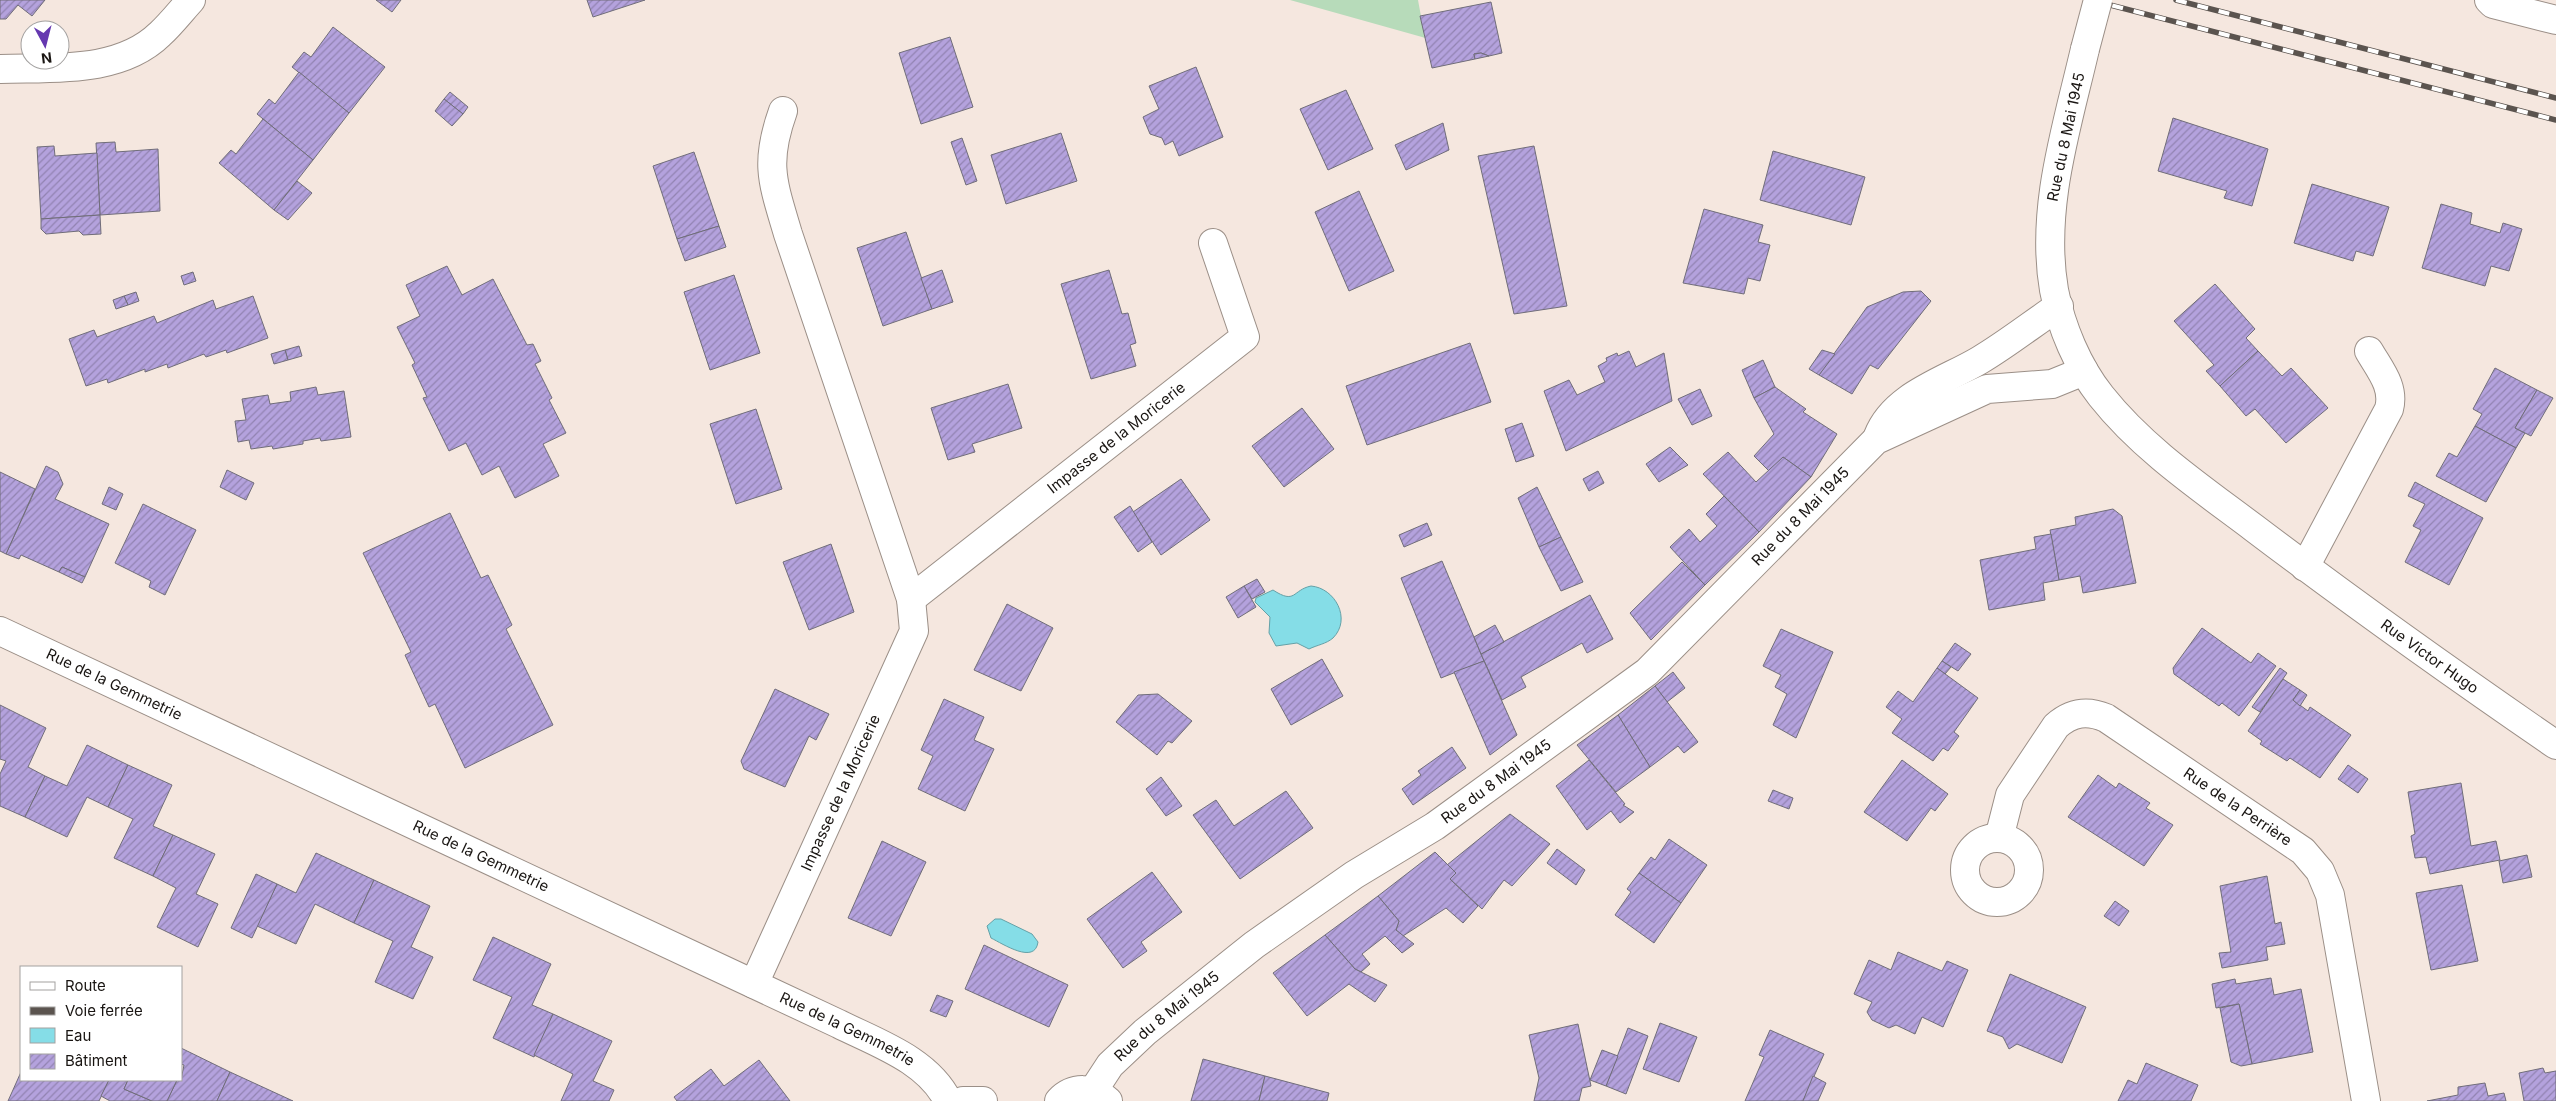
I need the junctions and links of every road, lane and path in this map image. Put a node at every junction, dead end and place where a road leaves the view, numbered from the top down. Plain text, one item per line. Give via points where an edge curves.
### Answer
1 (191, 0) edge
2 (2098, 0) edge
3 (2489, 0) edge
4 (2556, 20) edge
5 (0, 70) edge
6 (783, 111) dead end
7 (1212, 243) dead end
8 (2059, 306) junction
9 (2369, 352) dead end
10 (2084, 370) junction
11 (1876, 440) junction
12 (2305, 567) junction
13 (911, 599) junction
14 (0, 631) edge
15 (2556, 745) edge
16 (1999, 838) dead end
17 (754, 984) junction
18 (1100, 1096) edge
19 (1052, 1100) edge
20 (948, 1101) edge
21 (963, 1101) edge
22 (983, 1101) edge
23 (2366, 1101) edge

1 - 5 street via 159,36 134,53 96,65
2 - 8 street, Rue du 8 Mai 1945, bridge via 2059,160 2051,212 2054,288
3 - 4 street via 2493,4
6 - 13 street, Impasse de la Moricerie via 771,159 774,185
7 - 13 street, Impasse de la Moricerie via 1245,337
8 - 10 street, Rue du 8 Mai 1945 via 2063,324
8 - 11 street, Rue du 8 Mai 1945 via 1980,360 1917,394 1883,424
9 - 12 street via 2390,387 2389,409
10 - 11 street, Rue du 8 Mai 1945 via 2052,384 1987,389
10 - 12 street, Rue Victor Hugo via 2102,398 2151,447
11 - 18 street, Rue du 8 Mai 1945 via 1647,672 1435,826 1354,875 1254,945 1145,1032 1110,1065
12 - 15 street, Rue Victor Hugo
13 - 17 street, Impasse de la Moricerie via 914,632
14 - 17 street, Rue de la Gemmetrie
16 - 23 street, Rue de la Perrière via 2010,795 2056,726 2066,717 2093,712 2303,851 2320,871 2330,895
17 - 20 street, Rue de la Gemmetrie via 915,1064 932,1078
18 - 19 street via 1078,1090
21 - 22 street

